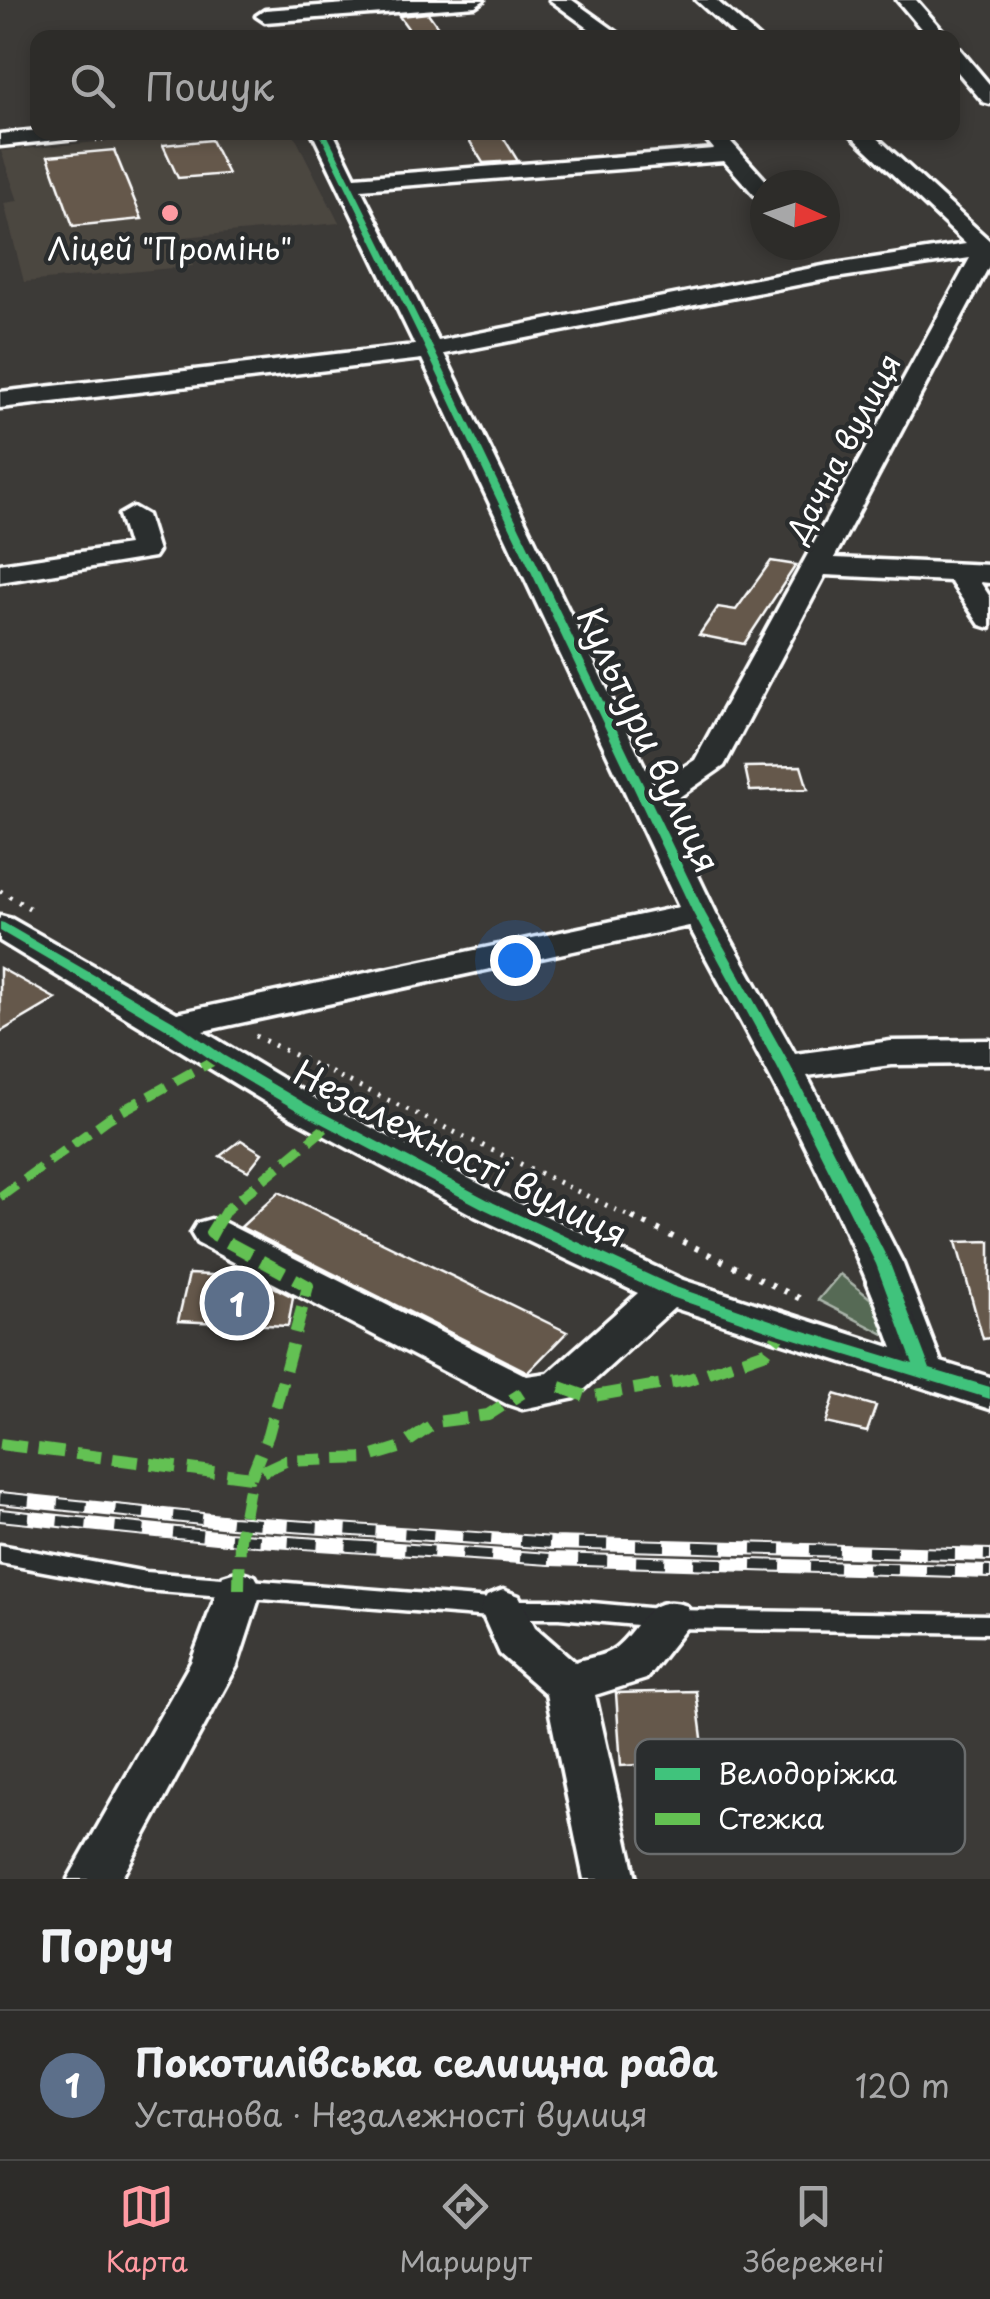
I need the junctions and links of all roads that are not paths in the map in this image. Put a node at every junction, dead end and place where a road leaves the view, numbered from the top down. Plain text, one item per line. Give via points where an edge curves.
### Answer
1 (475, 0) edge
2 (558, 0) edge
3 (704, 0) edge
4 (906, 0) edge
5 (261, 8) edge
6 (604, 30) edge
7 (740, 30) edge
8 (933, 30) edge
9 (960, 62) edge
10 (990, 98) edge
11 (30, 137) edge
12 (0, 140) edge
13 (326, 140) edge
14 (717, 140) edge
15 (867, 140) edge
16 (727, 154) junction
17 (750, 177) edge
18 (346, 184) junction
19 (988, 250) edge
20 (818, 260) edge
21 (828, 272) junction
22 (430, 348) junction
23 (0, 400) edge
24 (133, 515) dead end
25 (815, 566) junction
26 (0, 573) edge
27 (960, 574) junction
28 (990, 574) edge
29 (990, 619) edge
30 (648, 804) junction
31 (699, 913) junction
32 (0, 926) edge
33 (172, 1026) junction
34 (990, 1052) edge
35 (784, 1067) junction
36 (211, 1234) dead end
37 (668, 1290) junction
38 (923, 1371) junction
39 (990, 1394) edge
40 (0, 1554) edge
41 (239, 1588) junction
42 (503, 1610) junction
43 (670, 1619) junction
44 (990, 1624) edge
45 (568, 1684) junction
46 (94, 1879) edge
47 (610, 1879) edge

1 - 5 street
2 - 6 street
3 - 7 street
4 - 8 street
9 - 10 street
11 - 12 street
13 - 18 street, Культури вулиця
14 - 16 street
15 - 19 street
16 - 17 street
16 - 18 street
18 - 22 street, Культури вулиця
19 - 21 street
19 - 25 street, Дачна вулиця
20 - 21 street
21 - 22 street
22 - 23 street
22 - 30 street, Культури вулиця
24 - 26 street via 144,551
25 - 27 street
25 - 30 street, Дачна вулиця via 708,766
27 - 28 street
27 - 29 street
30 - 31 street, Культури вулиця
31 - 33 street
31 - 35 street, Культури вулиця
32 - 33 street, Незалежності вулиця
33 - 37 street, Незалежності вулиця via 302,1108
34 - 35 street via 891,1053
35 - 38 street, Культури вулиця via 884,1264
36 - 37 street via 522,1393 560,1387
37 - 38 street, Незалежності вулиця
38 - 39 street, Незалежності вулиця
40 - 41 lane via 146,1580
41 - 42 lane
41 - 46 street via 212,1666
42 - 43 lane
42 - 45 street via 516,1640
43 - 44 lane
43 - 45 street via 629,1664
45 - 47 street

